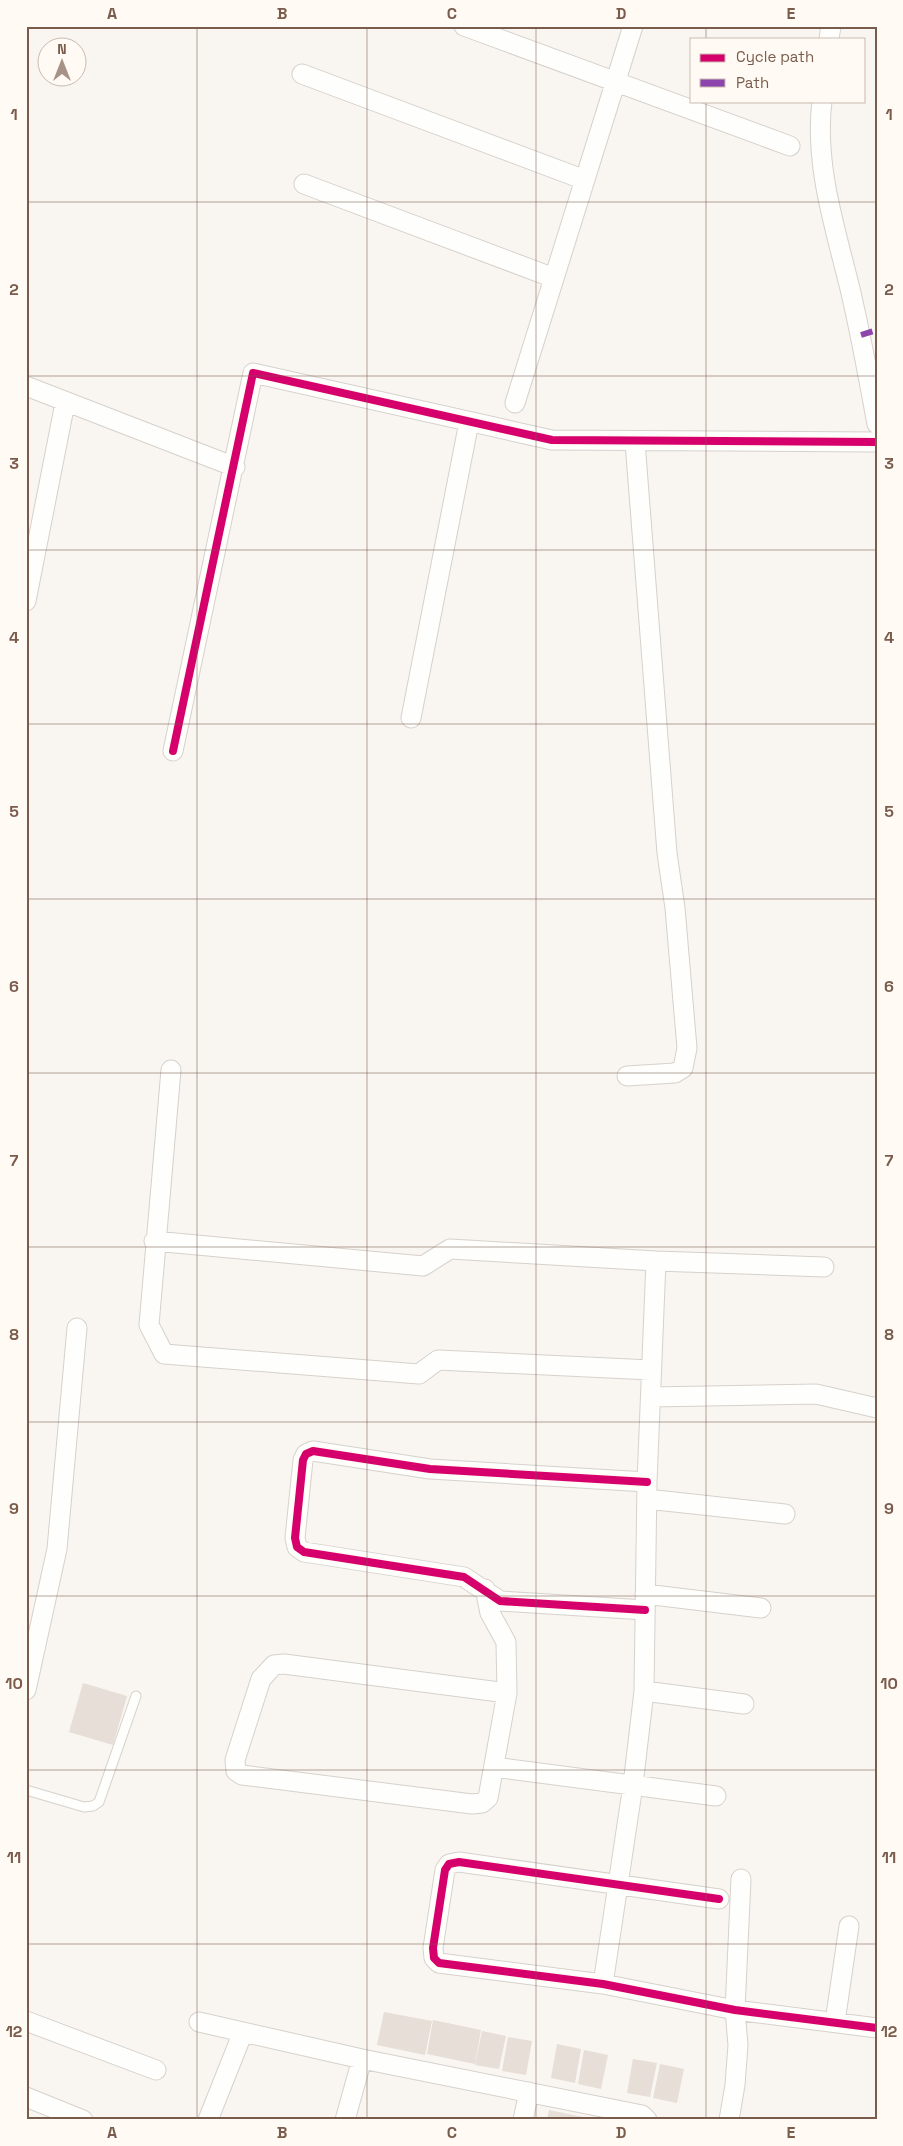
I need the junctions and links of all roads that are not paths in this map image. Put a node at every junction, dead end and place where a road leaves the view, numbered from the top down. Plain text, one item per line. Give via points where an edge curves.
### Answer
1 (464, 26) edge
2 (633, 26) edge
3 (302, 74) dead end
4 (616, 82) junction
5 (822, 102) edge
6 (790, 146) dead end
7 (585, 180) junction
8 (304, 184) dead end
9 (554, 278) junction
10 (26, 386) edge
11 (65, 403) junction
12 (515, 403) dead end
13 (469, 422) junction
14 (877, 424) edge
15 (635, 442) junction
16 (877, 442) edge
17 (235, 467) junction
18 (26, 601) edge
19 (411, 718) dead end
20 (173, 751) dead end
21 (170, 1070) dead end
22 (627, 1076) dead end
23 (154, 1241) junction
24 (656, 1261) junction
25 (824, 1267) dead end
26 (77, 1328) dead end
27 (651, 1370) junction
28 (652, 1397) junction
29 (877, 1408) edge
30 (647, 1490) junction
31 (785, 1514) dead end
32 (485, 1589) junction
33 (645, 1602) junction
34 (761, 1608) dead end
35 (26, 1690) edge
36 (644, 1691) junction
37 (507, 1693) junction
38 (136, 1696) dead end
39 (744, 1704) dead end
40 (494, 1767) junction
41 (634, 1785) junction
42 (26, 1790) edge
43 (716, 1796) dead end
44 (741, 1879) dead end
45 (617, 1885) junction
46 (718, 1899) dead end
47 (849, 1926) dead end
48 (603, 1984) junction
49 (735, 2010) junction
50 (26, 2021) edge
51 (200, 2022) dead end
52 (836, 2022) junction
53 (877, 2028) edge
54 (243, 2032) junction
55 (362, 2059) junction
56 (156, 2070) dead end
57 (529, 2092) junction
58 (26, 2097) edge
59 (83, 2120) edge
60 (208, 2120) edge
61 (345, 2120) edge
62 (522, 2120) edge
63 (647, 2120) edge
64 (729, 2120) edge

1 - 4 street
2 - 4 street
3 - 7 street
4 - 6 street
4 - 7 street
5 - 14 street via 819,143 823,175 861,335
7 - 9 street
8 - 9 street
9 - 12 street
10 - 11 street
11 - 17 street
11 - 18 street
13 - 15 street via 552,440
13 - 17 street via 253,373
13 - 19 street
15 - 16 street
15 - 22 street via 667,853 687,1048 682,1068 675,1073
17 - 20 street
21 - 23 street
23 - 24 street via 423,1266 450,1249
23 - 27 street via 149,1325 164,1354 419,1374 438,1360
24 - 25 street
24 - 27 street
26 - 35 street via 57,1549
27 - 28 street
28 - 29 street via 816,1394
28 - 30 street
30 - 31 street
30 - 32 street via 430,1469 313,1451 306,1454 295,1538 297,1547 304,1552 464,1578
30 - 33 street
32 - 33 street via 500,1600
32 - 37 street via 490,1613 506,1642
33 - 34 street
33 - 36 street
36 - 39 street
36 - 41 street
37 - 40 street
37 - 40 street via 274,1665 261,1679 235,1760 236,1771 242,1776 472,1804 482,1803 488,1798
38 - 42 lane via 99,1802 84,1807
40 - 41 street
41 - 43 street
41 - 45 street
44 - 49 street
45 - 46 street
45 - 48 street
45 - 48 street via 459,1862 449,1864 444,1870 434,1938 434,1958 439,1963
47 - 52 street
48 - 49 street
49 - 52 street
49 - 64 street via 738,2045
50 - 56 street
51 - 54 street
52 - 53 street
54 - 55 street
54 - 60 street
55 - 57 street
55 - 61 street
57 - 62 street
57 - 63 street via 642,2115
58 - 59 street

